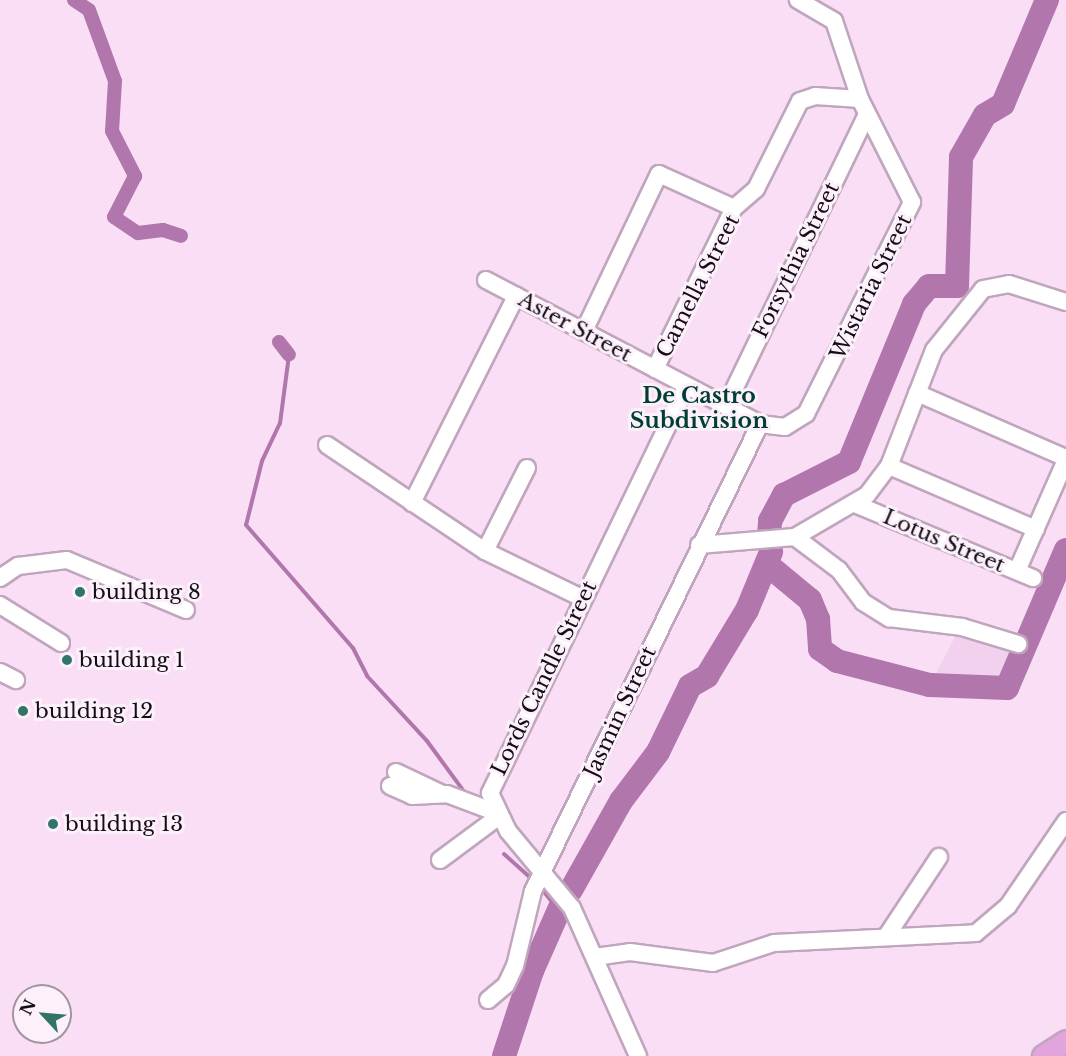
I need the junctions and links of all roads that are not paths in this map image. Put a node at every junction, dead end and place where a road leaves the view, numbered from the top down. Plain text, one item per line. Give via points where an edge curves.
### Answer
1 (798, 0) edge
2 (863, 107) junction
3 (735, 208) junction
4 (486, 280) dead end
5 (516, 296) junction
6 (1066, 302) edge
7 (584, 331) junction
8 (655, 369) junction
9 (687, 386) junction
10 (917, 393) junction
11 (726, 406) junction
12 (760, 424) junction
13 (327, 446) dead end
14 (1066, 459) edge
15 (890, 466) junction
16 (527, 468) dead end
17 (412, 503) junction
18 (855, 504) junction
19 (1036, 529) junction
20 (795, 537) junction
21 (699, 545) junction
22 (485, 551) junction
23 (1017, 571) junction
24 (0, 578) edge
25 (1034, 578) dead end
26 (582, 598) junction
27 (0, 605) edge
28 (186, 610) dead end
29 (61, 643) dead end
30 (1018, 644) dead end
31 (0, 672) edge
32 (16, 681) dead end
33 (393, 779) dead end
34 (496, 814) junction
35 (1066, 821) edge
36 (939, 857) dead end
37 (440, 860) dead end
38 (544, 872) junction
39 (886, 937) junction
40 (595, 957) junction
41 (488, 1000) dead end
42 (1066, 1041) edge
43 (638, 1056) edge
44 (1042, 1056) edge

1 - 2 street via 834,21
2 - 3 street, Camella Street via 815,96 800,101 756,189
2 - 11 street, Forsythia Street
2 - 12 street, Wistaria Street via 912,202 817,400 795,423
3 - 7 street via 659,174
3 - 8 street, Camella Street
4 - 5 street, Aster Street
5 - 7 street, Aster Street
5 - 17 street
6 - 10 street via 1009,284 983,289 934,350
7 - 8 street, Aster Street
8 - 9 street, Aster Street
9 - 11 street, Aster Street
9 - 26 street, Lords Candle Street
10 - 14 street
10 - 15 street
11 - 12 street, Aster Street
12 - 21 street, Jasmin Street
13 - 17 street
14 - 19 street
15 - 18 street
15 - 19 street
16 - 22 street
17 - 22 street
18 - 20 street
18 - 23 street, Lotus Street
19 - 23 street
20 - 21 street
20 - 30 street via 839,570 863,602 889,618 962,627
21 - 38 street, Jasmin Street
22 - 26 street
23 - 25 street, Lotus Street
24 - 28 street via 26,564 67,560
26 - 34 street, Lords Candle Street via 492,785
27 - 29 street
31 - 32 street
33 - 34 street via 412,796 441,793
34 - 37 street
34 - 38 street
35 - 39 street via 991,924 954,938
36 - 39 street
38 - 40 street via 572,908
38 - 41 street, Jasmin Street via 533,891 515,966 506,985
39 - 40 street via 774,943 713,963 630,952
40 - 43 street
42 - 44 main road

